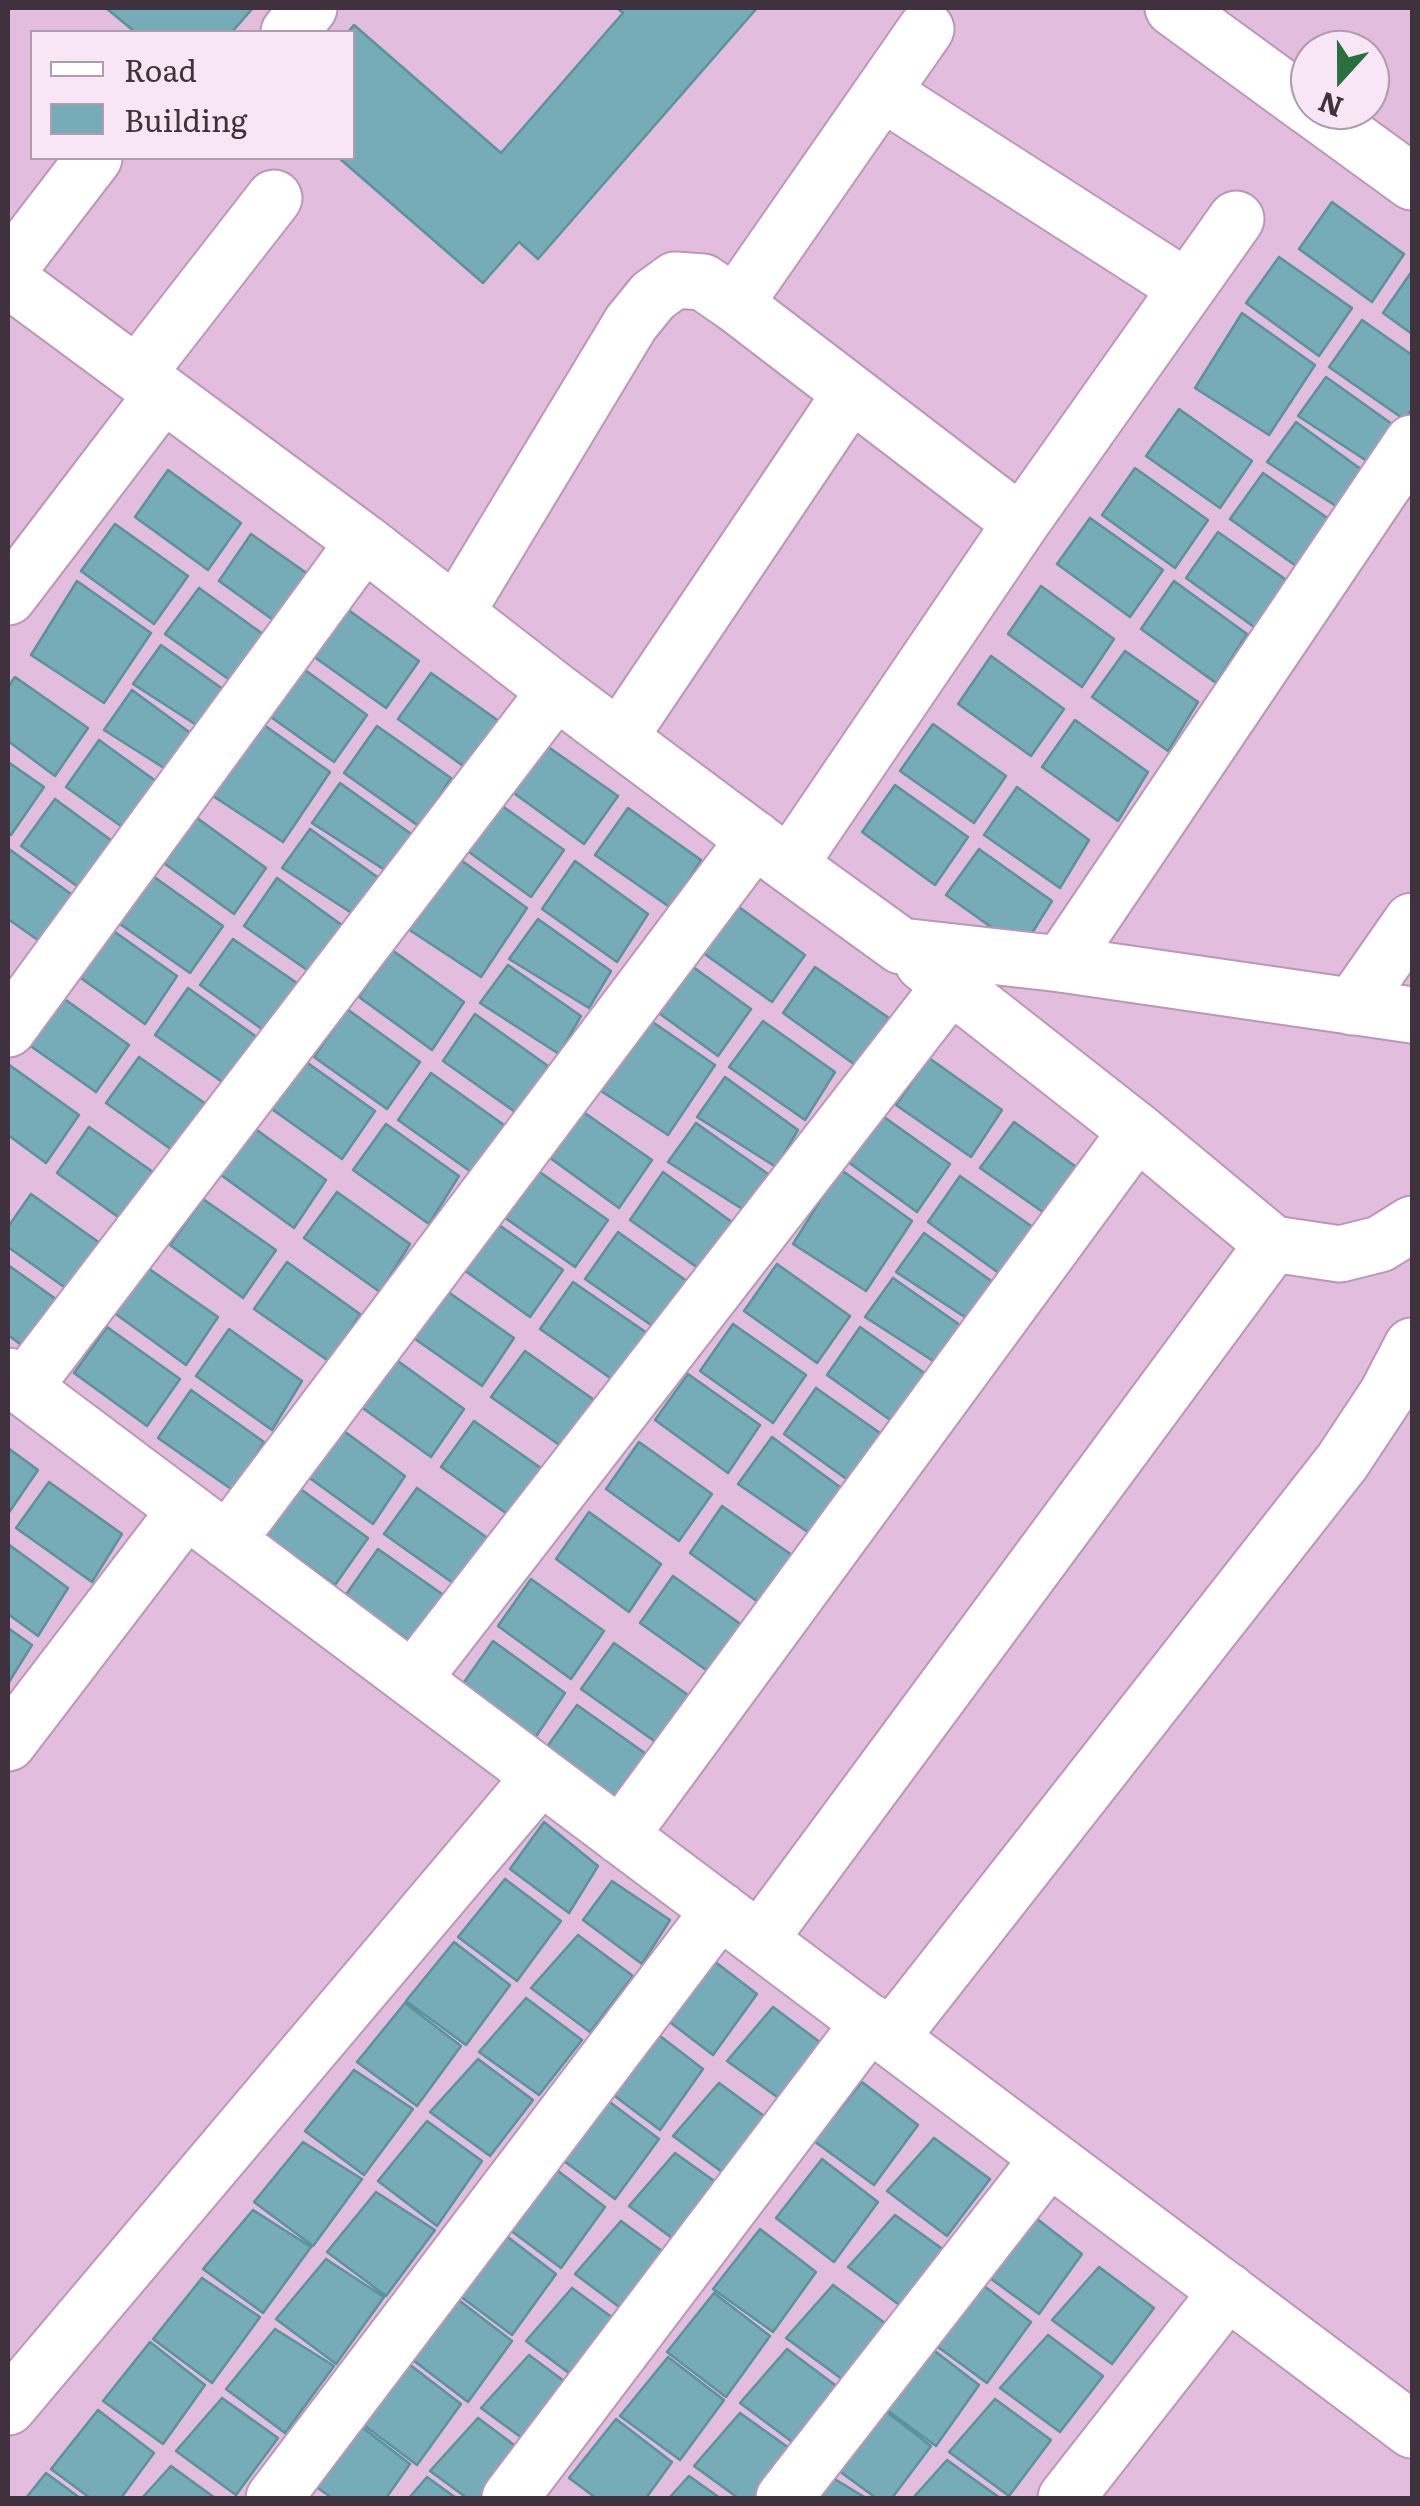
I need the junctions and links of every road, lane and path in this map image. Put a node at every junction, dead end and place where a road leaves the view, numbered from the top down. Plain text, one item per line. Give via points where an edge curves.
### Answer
1 (309, 8) edge
2 (1173, 8) edge
3 (1232, 24) edge
4 (926, 29) dead end
5 (291, 30) edge
6 (1290, 86) edge
7 (882, 93) junction
8 (1341, 130) edge
9 (93, 160) edge
10 (1412, 182) edge
11 (274, 198) dead end
12 (1236, 219) dead end
13 (1187, 288) junction
14 (13, 292) edge
15 (735, 304) junction
16 (150, 384) junction
17 (851, 393) junction
18 (1412, 443) edge
19 (1020, 522) junction
20 (364, 542) junction
21 (8, 597) edge
22 (456, 613) junction
23 (556, 691) junction
24 (619, 738) junction
25 (772, 852) junction
26 (1412, 921) edge
27 (901, 946) junction
28 (1062, 964) junction
29 (951, 986) junction
30 (1352, 1007) junction
31 (1412, 1015) edge
32 (8, 1028) edge
33 (1136, 1131) junction
34 (1412, 1224) edge
35 (1273, 1244) junction
36 (1412, 1346) edge
37 (15, 1382) edge
38 (207, 1525) junction
39 (412, 1680) junction
40 (8, 1743) edge
41 (541, 1776) junction
42 (620, 1836) junction
43 (740, 1925) junction
44 (880, 2030) junction
45 (1049, 2158) junction
46 (1228, 2291) junction
47 (8, 2407) edge
48 (1412, 2430) edge
49 (274, 2498) edge
50 (510, 2498) edge
51 (784, 2498) edge
52 (1066, 2498) edge

1 - 5 street
2 - 3 street
3 - 6 street
4 - 7 street
7 - 13 street
7 - 15 street
8 - 10 street
9 - 14 street
11 - 16 street
12 - 13 street
13 - 19 street
14 - 16 street
15 - 17 street
15 - 22 street via 702,282 674,280 653,296
16 - 20 street
16 - 21 street
17 - 19 street
17 - 24 street
18 - 28 street
19 - 25 street
20 - 22 street
20 - 32 street
22 - 23 street
23 - 24 street
23 - 37 street
24 - 25 street
25 - 27 street
25 - 38 street
26 - 30 street
27 - 28 street
27 - 29 street
28 - 30 street
29 - 33 street
29 - 39 street
30 - 31 street
33 - 35 street
33 - 42 street
34 - 35 street via 1380,1244 1340,1254
35 - 43 street
36 - 44 street via 1342,1462
37 - 38 street
38 - 39 street
38 - 40 street
39 - 41 street
41 - 42 street
41 - 47 street
42 - 43 street
43 - 44 street
43 - 49 street
44 - 45 street
44 - 50 street
45 - 46 street
45 - 51 street
46 - 48 street
46 - 52 street

